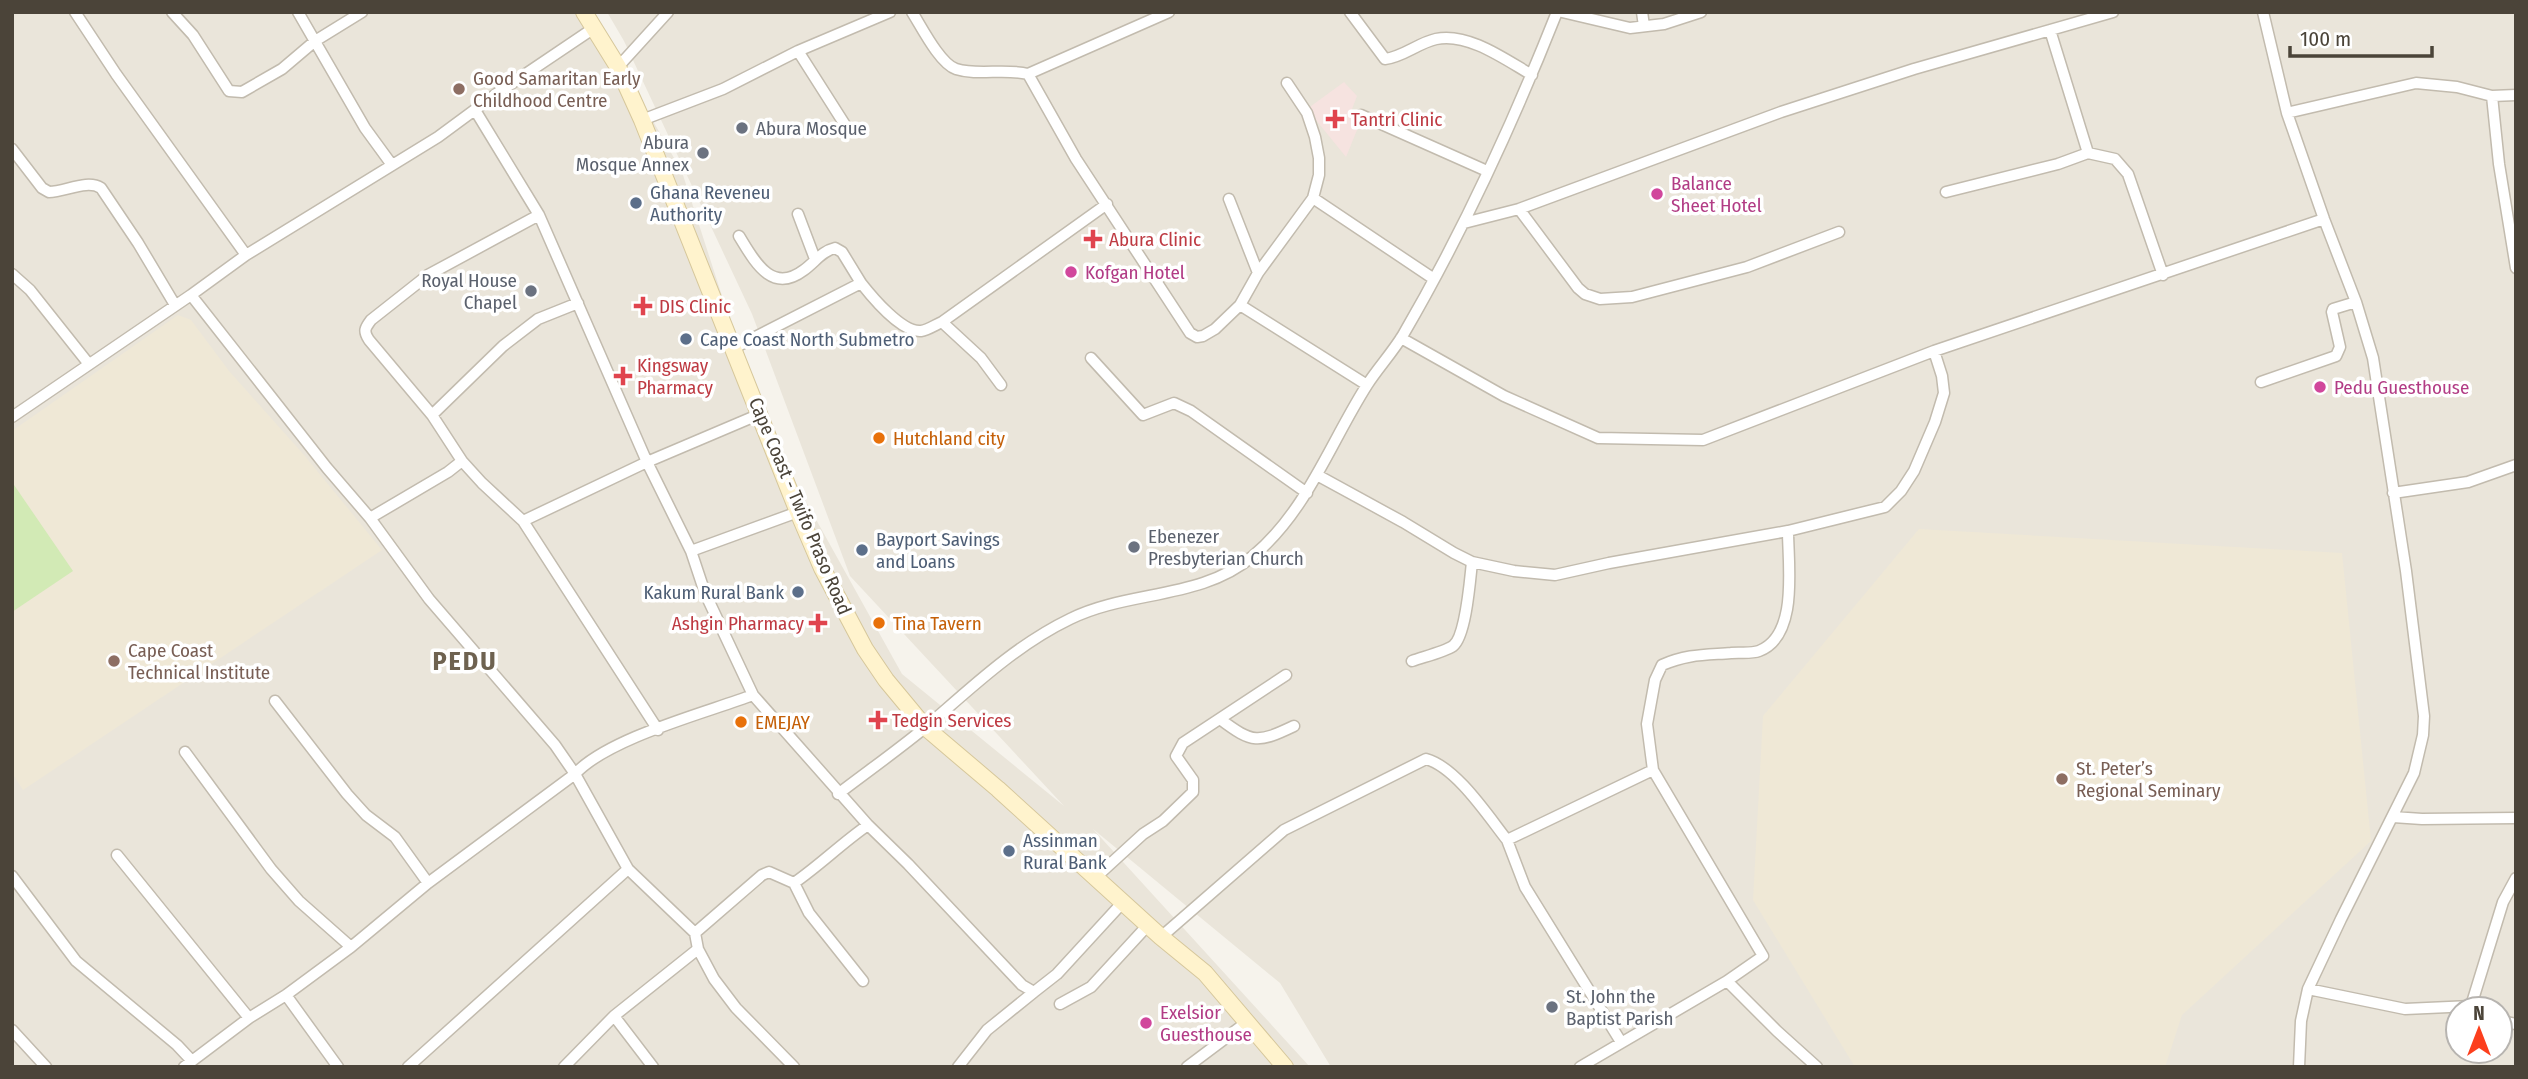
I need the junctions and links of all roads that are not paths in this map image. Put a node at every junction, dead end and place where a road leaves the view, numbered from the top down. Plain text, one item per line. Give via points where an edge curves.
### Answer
1 (75, 12) edge
2 (172, 12) edge
3 (298, 12) edge
4 (362, 12) edge
5 (584, 12) edge
6 (668, 12) edge
7 (890, 12) edge
8 (912, 12) edge
9 (1169, 12) edge
10 (1350, 12) edge
11 (1559, 12) edge
12 (1642, 12) edge
13 (1701, 12) edge
14 (2113, 12) edge
15 (2263, 12) edge
16 (2074, 17) edge
17 (1644, 26) junction
18 (594, 28) junction
19 (2050, 30) junction
20 (315, 41) junction
21 (798, 51) junction
22 (618, 67) junction
23 (1028, 74) junction
24 (1532, 75) junction
25 (1287, 83) dead end
26 (2516, 95) edge
27 (2492, 96) junction
28 (475, 110) junction
29 (2287, 113) junction
30 (1361, 115) dead end
31 (642, 120) junction
32 (847, 128) dead end
33 (12, 149) edge
34 (2088, 153) junction
35 (392, 165) junction
36 (1487, 171) junction
37 (1946, 192) dead end
38 (1313, 198) junction
39 (1229, 200) dead end
40 (1107, 204) junction
41 (1519, 209) junction
42 (798, 214) dead end
43 (539, 215) junction
44 (2324, 219) junction
45 (2511, 220) edge
46 (1464, 223) junction
47 (1839, 232) dead end
48 (739, 236) dead end
49 (246, 255) junction
50 (815, 259) junction
51 (2516, 268) edge
52 (1258, 273) junction
53 (12, 274) edge
54 (2164, 275) junction
55 (1434, 279) junction
56 (861, 283) junction
57 (191, 295) junction
58 (2356, 302) junction
59 (578, 303) junction
60 (175, 305) junction
61 (1240, 305) junction
62 (942, 323) junction
63 (1401, 338) junction
64 (734, 348) junction
65 (1934, 351) junction
66 (1091, 358) dead end
67 (88, 363) junction
68 (2262, 382) dead end
69 (1001, 385) dead end
70 (1367, 385) junction
71 (760, 414) junction
72 (432, 415) junction
73 (12, 417) edge
74 (463, 461) junction
75 (647, 462) junction
76 (2516, 465) edge
77 (1317, 475) junction
78 (1307, 493) junction
79 (2393, 493) junction
80 (798, 512) junction
81 (370, 518) junction
82 (523, 521) junction
83 (1788, 531) junction
84 (691, 551) junction
85 (1472, 562) junction
86 (1412, 662) dead end
87 (1286, 675) dead end
88 (753, 695) junction
89 (275, 701) dead end
90 (1220, 719) junction
91 (1294, 726) dead end
92 (925, 727) junction
93 (658, 730) junction
94 (185, 752) dead end
95 (1653, 769) junction
96 (575, 774) junction
97 (838, 794) junction
98 (2393, 817) junction
99 (2516, 818) edge
100 (868, 825) junction
101 (1507, 841) junction
102 (117, 855) dead end
103 (628, 869) junction
104 (12, 876) edge
105 (1096, 877) junction
106 (2516, 878) edge
107 (428, 883) junction
108 (794, 883) junction
109 (1124, 901) junction
110 (1148, 925) junction
111 (695, 933) junction
112 (1161, 937) junction
113 (351, 947) junction
114 (698, 949) junction
115 (863, 981) dead end
116 (1727, 981) junction
117 (2308, 989) junction
118 (1034, 992) junction
119 (286, 995) junction
120 (2478, 995) edge
121 (1060, 1004) dead end
122 (2444, 1008) edge
123 (614, 1016) junction
124 (249, 1018) junction
125 (1247, 1022) junction
126 (12, 1030) edge
127 (1621, 1042) junction
128 (188, 1064) edge
129 (793, 1066) edge
130 (46, 1067) edge
131 (338, 1067) edge
132 (408, 1067) edge
133 (564, 1067) edge
134 (653, 1067) edge
135 (958, 1067) edge
136 (1187, 1067) edge
137 (1285, 1067) edge
138 (1580, 1067) edge
139 (1817, 1067) edge
140 (2299, 1067) edge

1 - 49 street
2 - 20 street via 229,90 237,92 282,69
3 - 20 street
4 - 20 street
5 - 18 main road, Cape Coast - Twifo Praso Road
6 - 22 street
7 - 21 street
8 - 23 street via 942,58 955,69
9 - 23 street
10 - 24 street via 1385,59 1447,38 1472,43
11 - 17 street via 1619,27
11 - 24 street
12 - 17 street
13 - 17 street
14 - 16 street
15 - 29 street
16 - 19 street
18 - 22 main road, Cape Coast - Twifo Praso Road
18 - 28 street
19 - 34 street
19 - 41 street via 1781,112
20 - 35 street
21 - 31 street via 723,89
21 - 32 street
22 - 31 main road, Cape Coast - Twifo Praso Road
23 - 40 street
24 - 36 street
25 - 38 street via 1307,113 1315,137 1319,175
26 - 27 street
27 - 29 street via 2416,83
27 - 45 street
28 - 35 street
28 - 43 street
29 - 44 street
30 - 36 street
31 - 64 main road, Cape Coast - Twifo Praso Road
33 - 60 street via 49,192 88,185 101,188
34 - 37 street
34 - 54 street via 2115,159 2129,174
35 - 49 street
36 - 46 street
38 - 52 street
38 - 55 street
39 - 52 street
40 - 61 street via 1190,332 1203,336
40 - 62 street
41 - 46 street
41 - 47 street via 1578,289 1600,299 1632,297 1747,267
42 - 50 street
43 - 59 street
43 - 72 street via 428,275 365,328 369,340
44 - 54 street
44 - 58 street
45 - 51 street
46 - 55 street
48 - 50 street via 758,267 775,278 792,278
49 - 57 street
50 - 56 street via 835,248
52 - 61 street
53 - 67 street
54 - 65 street
55 - 63 street
56 - 62 street via 901,325 922,331
56 - 64 street
57 - 60 street
57 - 81 street
58 - 68 street via 2333,309 2340,347 2336,356
58 - 79 street via 2378,382
59 - 72 street via 538,320 503,346
59 - 75 street
60 - 67 street
61 - 70 street
62 - 69 street via 981,358
63 - 65 street via 1504,396 1598,438 1703,440
63 - 70 street
64 - 71 main road, Cape Coast - Twifo Praso Road
65 - 83 street via 1944,393 1914,471 1901,491 1885,507
66 - 78 street via 1143,415 1174,403 1191,411
67 - 73 street
70 - 77 street
71 - 75 street
71 - 80 main road, Cape Coast - Twifo Praso Road
72 - 74 street
74 - 81 street
74 - 82 street
75 - 82 street
75 - 84 street
76 - 79 street via 2468,482
77 - 78 street
77 - 85 street
78 - 92 street via 1287,523 1252,557 1222,576 1175,592 1097,608 1056,626 972,686
79 - 98 street via 2424,716 2414,773
80 - 84 street
80 - 92 main road, Cape Coast - Twifo Praso Road via 864,649
81 - 96 street via 429,599
82 - 93 street
83 - 85 street via 1555,575
83 - 95 street via 1789,596 1780,634 1759,651 1682,656 1662,665 1648,712
84 - 88 street via 705,593
85 - 86 street via 1460,638 1452,647
87 - 90 street
88 - 93 street
88 - 97 street
89 - 107 street via 347,794 395,837
90 - 91 street via 1247,737 1267,739
90 - 105 street via 1178,751 1178,761 1195,786 1187,800
92 - 97 street
92 - 105 main road, Cape Coast - Twifo Praso Road
93 - 96 street via 607,750
94 - 113 street via 271,869
95 - 101 street
95 - 116 street via 1763,956
96 - 103 street
96 - 107 street
97 - 100 street
98 - 99 street
98 - 117 street
100 - 108 street
100 - 118 street via 1022,985
101 - 112 street via 1439,763 1426,759 1284,830
101 - 127 street via 1525,887
102 - 124 street
103 - 111 street
103 - 132 street
104 - 128 street via 76,961 177,1045
105 - 109 main road, Cape Coast - Twifo Praso Road
106 - 120 street via 2503,902
107 - 113 street
108 - 111 street via 768,872 762,875
108 - 115 street via 809,913
109 - 110 main road, Cape Coast - Twifo Praso Road
109 - 118 street via 1057,974
110 - 112 main road, Cape Coast - Twifo Praso Road
110 - 121 street via 1091,988
111 - 114 street
112 - 125 main road, Cape Coast - Twifo Praso Road via 1205,974
113 - 119 street
114 - 123 street
114 - 129 street via 736,1008
116 - 127 street
116 - 139 street
117 - 122 street via 2404,1009
117 - 140 street
118 - 135 street via 987,1030
119 - 124 street
119 - 131 street
123 - 133 street
123 - 134 street
124 - 128 street
125 - 136 street
125 - 137 main road, Cape Coast - Twifo Praso Road
126 - 130 street
127 - 138 street

